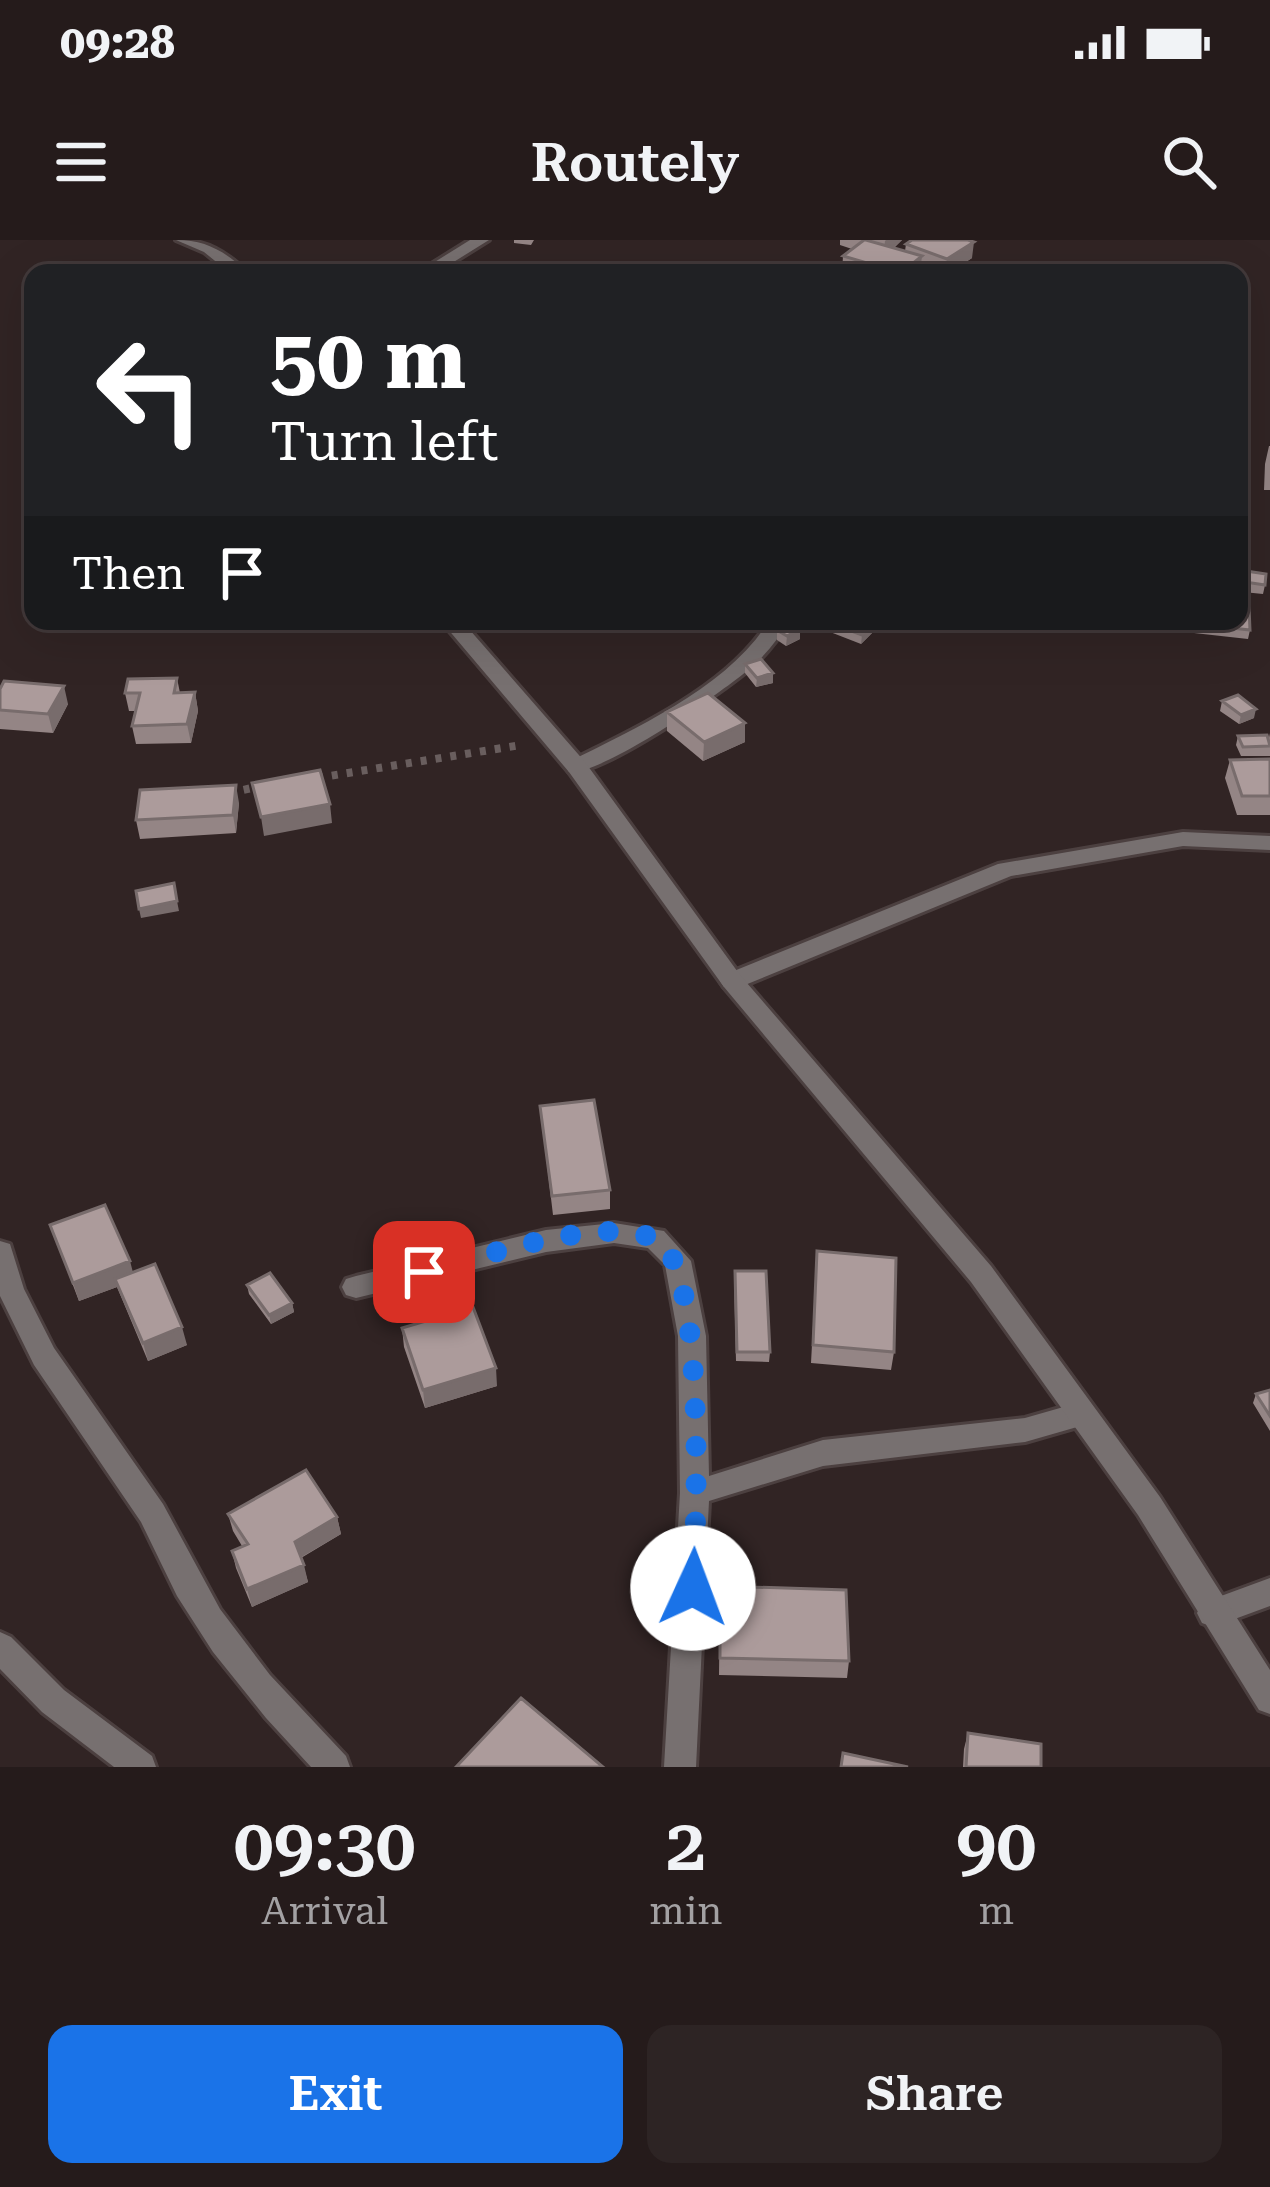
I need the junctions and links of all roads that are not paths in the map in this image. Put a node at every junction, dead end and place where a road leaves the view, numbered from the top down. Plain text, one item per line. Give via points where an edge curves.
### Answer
1 (184, 240) edge
2 (481, 240) edge
3 (228, 264) edge
4 (440, 264) edge
5 (459, 630) edge
6 (773, 630) edge
7 (577, 767) junction
8 (1270, 843) edge
9 (732, 981) junction
10 (0, 1252) edge
11 (356, 1287) dead end
12 (1081, 1414) junction
13 (695, 1493) junction
14 (1270, 1592) edge
15 (1213, 1613) junction
16 (0, 1647) edge
17 (1270, 1699) edge
18 (117, 1763) edge
19 (334, 1767) edge
20 (680, 1767) edge

1 - 3 street
2 - 4 street
5 - 7 street
6 - 7 street via 743,663
7 - 9 street
8 - 9 street via 1184,839 1006,869
9 - 12 street via 981,1274
10 - 19 street via 10,1300 151,1512 193,1594 243,1667
11 - 13 street via 546,1241 634,1232 655,1238 678,1261 692,1336
12 - 13 street via 1025,1430 823,1453
12 - 15 street
13 - 20 street
14 - 15 street
15 - 17 street
16 - 18 street

